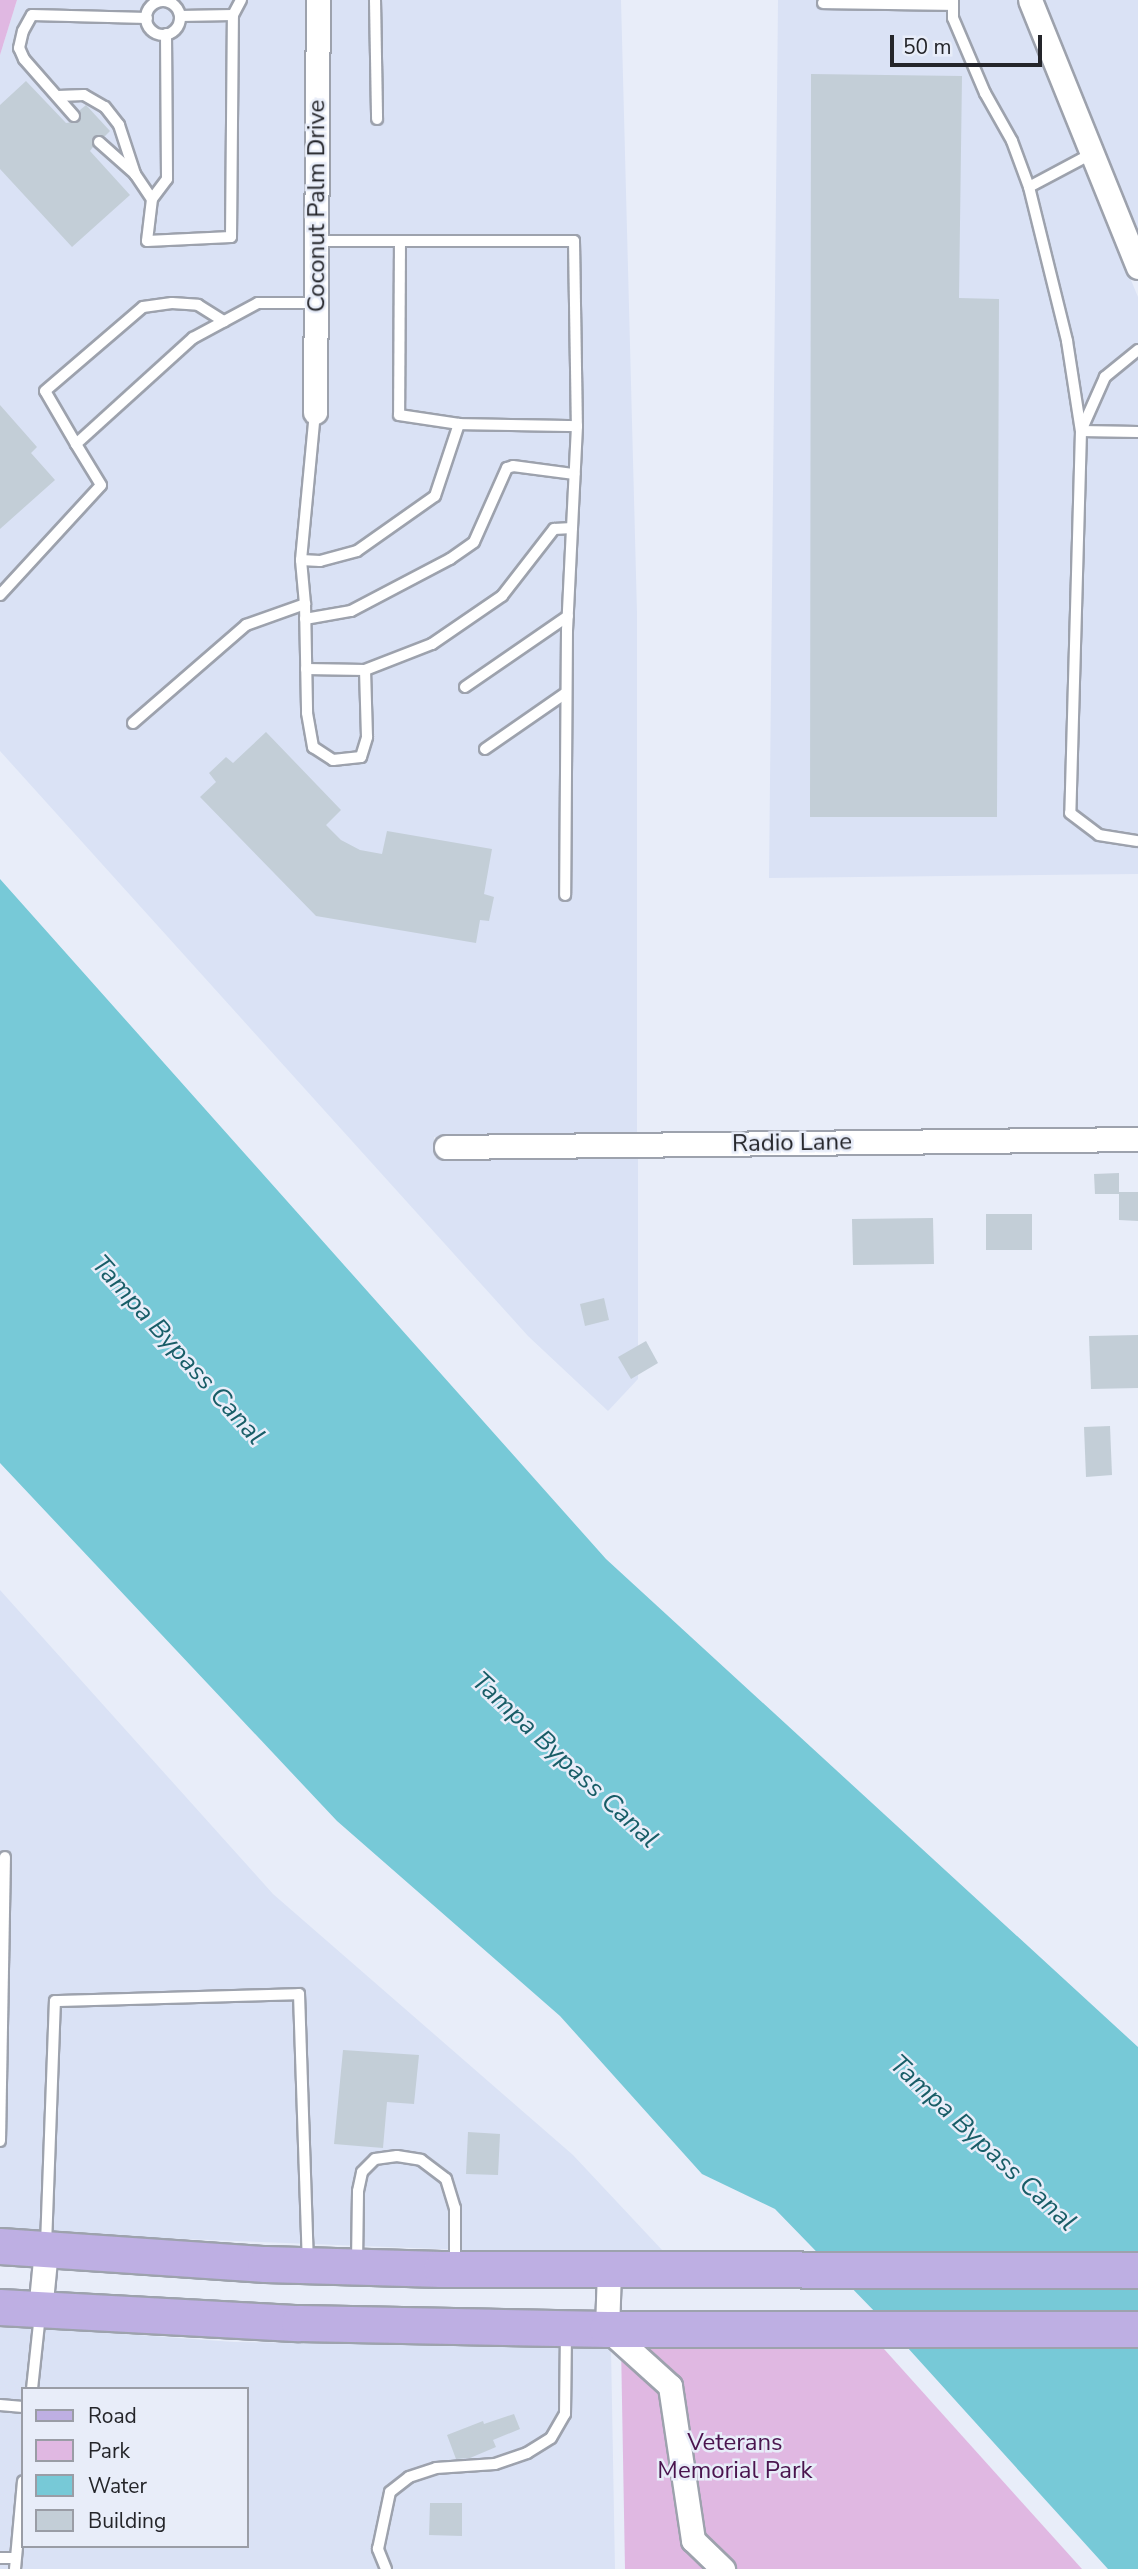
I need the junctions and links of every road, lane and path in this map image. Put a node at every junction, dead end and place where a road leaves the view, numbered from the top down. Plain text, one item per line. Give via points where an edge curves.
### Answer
1 (241, 0) edge
2 (318, 0) edge
3 (375, 0) edge
4 (1030, 0) edge
5 (953, 2) edge
6 (823, 3) dead end
7 (233, 15) junction
8 (180, 16) junction
9 (147, 18) junction
10 (166, 34) junction
11 (58, 96) junction
12 (74, 116) dead end
13 (377, 119) dead end
14 (99, 142) dead end
15 (1091, 154) junction
16 (135, 174) junction
17 (1029, 187) junction
18 (152, 199) junction
19 (316, 241) junction
20 (400, 241) junction
21 (1138, 267) edge
22 (316, 303) junction
23 (225, 321) junction
24 (1138, 350) edge
25 (315, 412) joint
26 (459, 424) junction
27 (577, 426) junction
28 (1081, 431) junction
29 (1138, 432) edge
30 (76, 444) junction
31 (574, 474) junction
32 (572, 528) junction
33 (301, 560) junction
34 (0, 595) edge
35 (305, 604) junction
36 (568, 615) junction
37 (305, 620) junction
38 (306, 669) junction
39 (365, 670) junction
40 (465, 687) dead end
41 (566, 694) junction
42 (133, 723) dead end
43 (485, 749) dead end
44 (1138, 841) edge
45 (565, 895) dead end
46 (1138, 1139) edge
47 (446, 1147) dead end
48 (5, 1857) dead end
49 (0, 2141) edge
50 (0, 2246) edge
51 (46, 2250) junction
52 (309, 2265) junction
53 (357, 2267) junction
54 (455, 2269) junction
55 (609, 2270) junction
56 (1138, 2270) edge
57 (0, 2307) edge
58 (40, 2311) junction
59 (566, 2329) junction
60 (607, 2329) junction
61 (1138, 2329) edge
62 (32, 2387) edge
63 (0, 2405) edge
64 (21, 2407) edge
65 (21, 2502) edge
66 (0, 2558) edge
67 (15, 2563) edge
68 (386, 2569) edge
69 (723, 2569) edge

1 - 7 lane
2 - 19 street, Coconut Palm Drive
3 - 13 lane
4 - 15 street
5 - 6 lane
5 - 17 lane via 953,18
7 - 8 lane
7 - 18 lane via 231,237 147,241
8 - 9 lane via 174,5 164,1 153,4
8 - 10 lane via 176,29
9 - 10 lane via 152,30
9 - 11 lane via 32,15 19,48
10 - 18 lane via 167,179
11 - 12 lane
11 - 16 lane via 84,95 105,107 119,125
14 - 16 lane
15 - 17 lane
15 - 21 street
16 - 18 lane
17 - 28 lane via 1067,341
19 - 20 lane
19 - 22 street, Coconut Palm Drive
20 - 26 lane via 399,415
20 - 27 lane via 574,241
22 - 23 lane via 258,303
22 - 25 street, Coconut Palm Drive
23 - 30 lane via 193,338
23 - 30 lane via 198,305 144,307 45,391
24 - 28 lane via 1105,377
25 - 33 lane
26 - 27 lane
26 - 33 lane via 435,496 357,551 320,561
27 - 31 lane
28 - 29 lane
28 - 44 lane via 1070,813 1099,835
30 - 34 lane via 101,485
31 - 32 lane
31 - 37 lane via 507,468 474,542 351,611
32 - 36 lane
32 - 39 lane via 555,529 502,596 432,644
33 - 35 lane
35 - 37 lane
35 - 42 lane via 246,625
36 - 40 lane
36 - 41 lane
37 - 38 lane
38 - 39 lane
38 - 39 lane via 313,747 333,760 361,757 367,737
41 - 43 lane
41 - 45 lane
46 - 47 street, Radio Lane
48 - 49 lane
50 - 51 main road
51 - 52 main road
51 - 52 lane via 55,2001 299,1994
51 - 58 street
52 - 53 main road
53 - 54 main road
53 - 54 lane via 362,2172 375,2159 397,2156 421,2160 446,2179 455,2208
54 - 55 main road
55 - 56 main road
55 - 60 street
57 - 58 main road
58 - 59 main road
58 - 62 lane
59 - 60 main road
59 - 68 lane via 565,2414 551,2438 495,2464 436,2468 409,2477 390,2491 378,2549
60 - 61 main road
60 - 69 street via 670,2386 693,2540
63 - 64 lane
65 - 67 lane
66 - 67 lane

